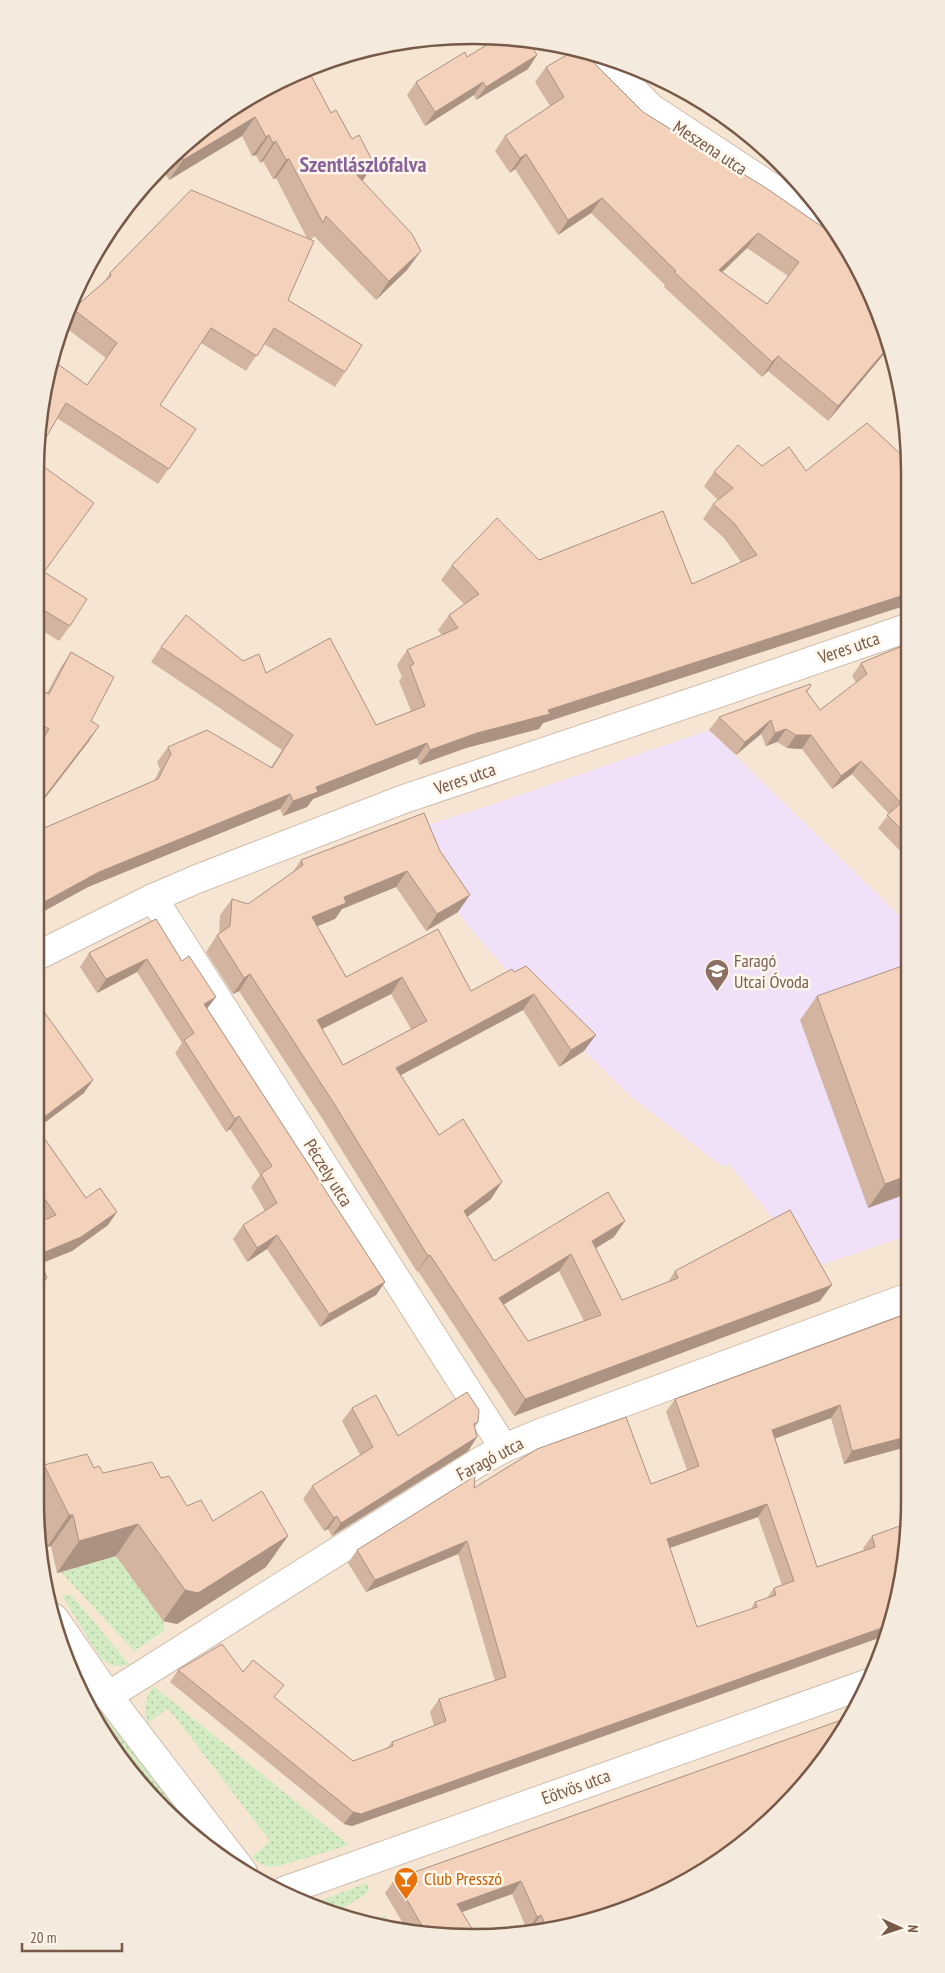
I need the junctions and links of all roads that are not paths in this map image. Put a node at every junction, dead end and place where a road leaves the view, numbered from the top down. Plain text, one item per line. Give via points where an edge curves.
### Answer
1 (611, 67) edge
2 (817, 217) edge
3 (901, 630) edge
4 (153, 898) junction
5 (44, 953) edge
6 (901, 1300) edge
7 (504, 1448) junction
8 (68, 1640) edge
9 (859, 1687) edge
10 (108, 1696) junction
11 (229, 1853) edge
12 (291, 1889) edge

1 - 2 street, Meszena utca via 651,108
3 - 4 street, Veres utca via 404,799
4 - 5 street, Veres utca
4 - 7 street, Péczely utca
6 - 7 street, Faragó utca
7 - 10 street, Faragó utca
8 - 10 street
9 - 12 street, Eötvös utca
10 - 11 street

